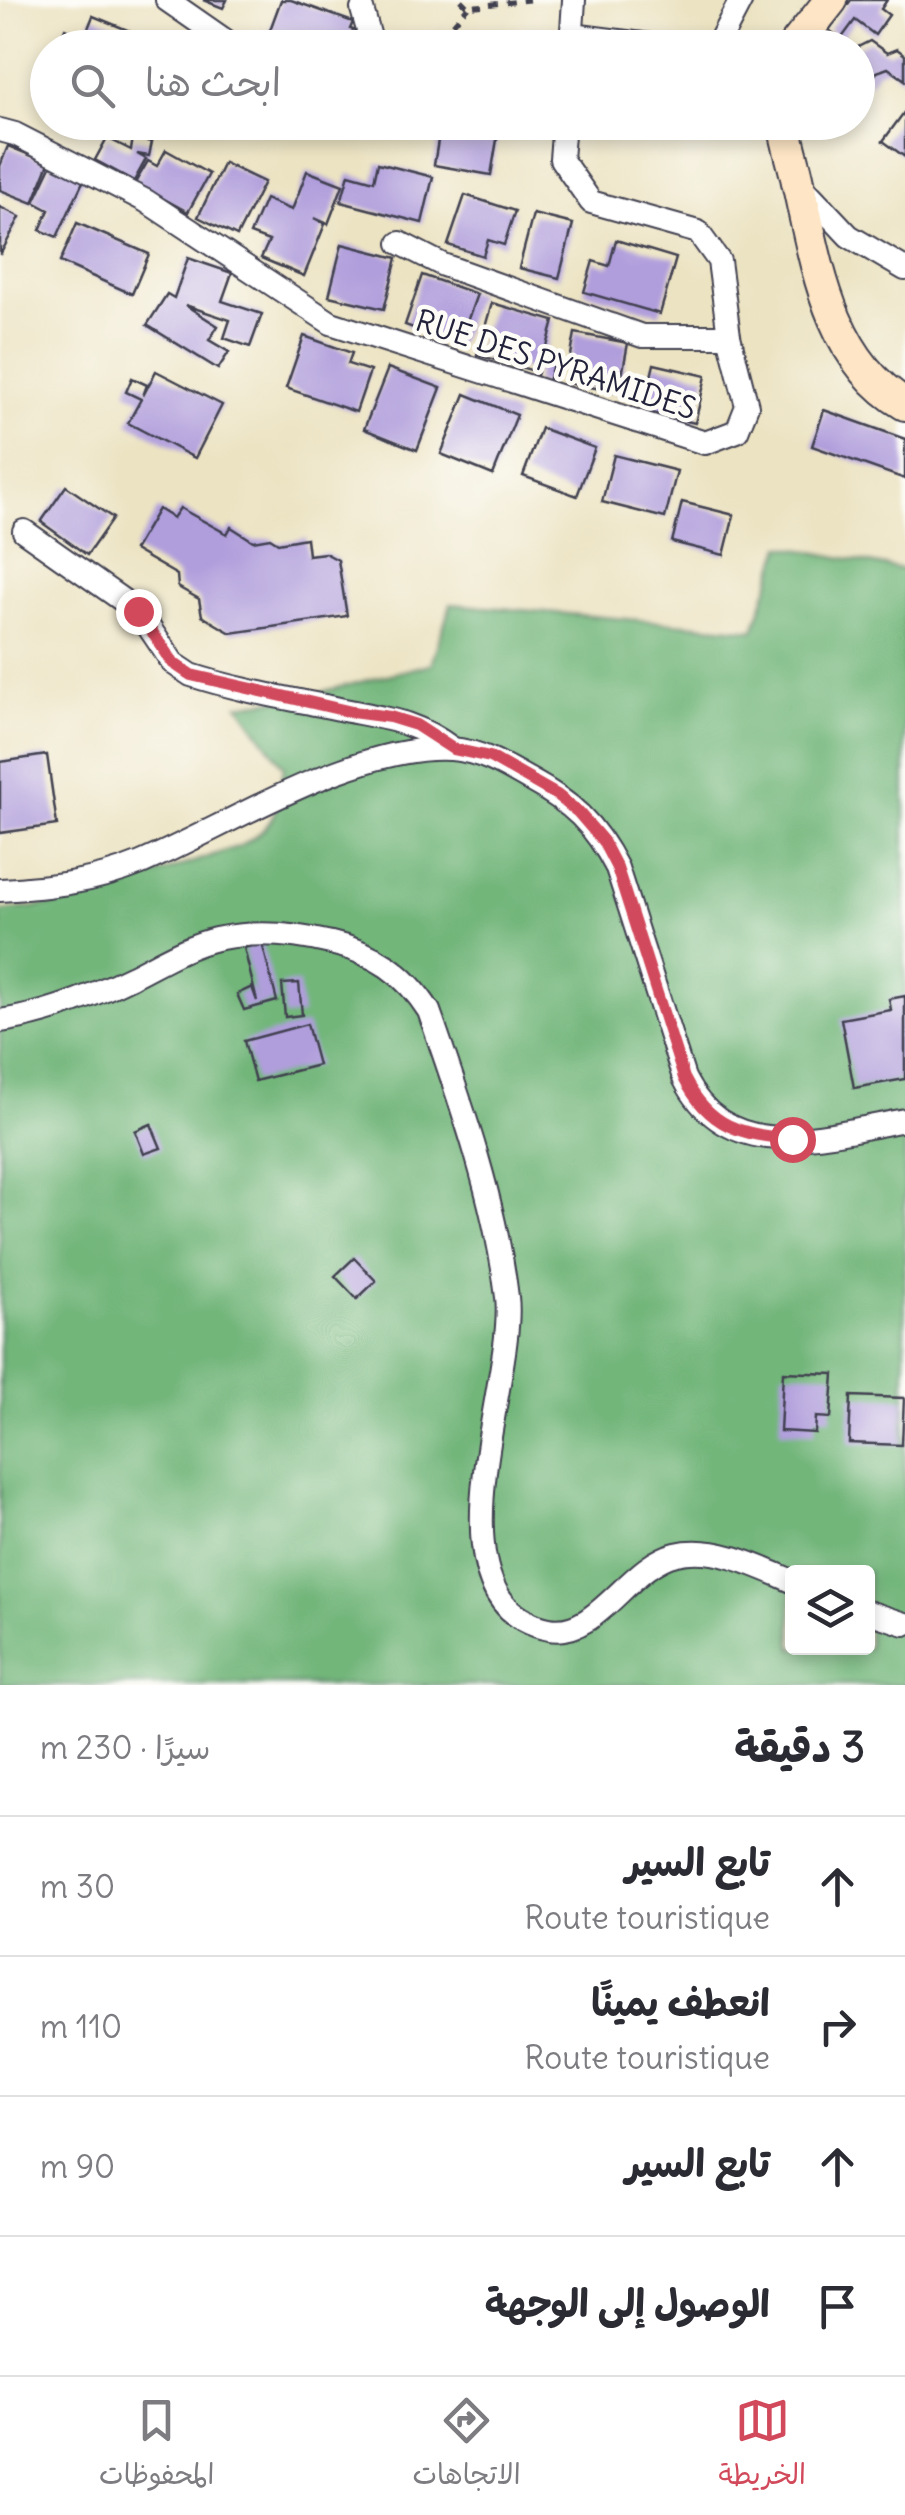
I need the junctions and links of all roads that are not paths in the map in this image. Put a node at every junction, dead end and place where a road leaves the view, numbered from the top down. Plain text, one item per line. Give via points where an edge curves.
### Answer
1 (167, 0) edge
2 (574, 0) edge
3 (741, 0) edge
4 (831, 0) edge
5 (362, 9) dead end
6 (210, 30) edge
7 (368, 30) edge
8 (572, 30) edge
9 (725, 30) edge
10 (807, 30) edge
11 (0, 130) edge
12 (563, 140) edge
13 (788, 140) edge
14 (798, 182) junction
15 (400, 243) dead end
16 (905, 269) edge
17 (729, 336) junction
18 (905, 404) edge
19 (24, 531) dead end
20 (453, 749) junction
21 (0, 890) edge
22 (0, 1021) edge
23 (905, 1120) edge
24 (785, 1578) edge
25 (875, 1614) edge
26 (905, 1624) edge

1 - 6 street
2 - 8 street
3 - 9 street
4 - 10 main road
5 - 7 street
11 - 17 street, RUE DES PYRAMIDES via 146,201 331,323 705,443 737,431 747,406
12 - 17 street, RUE DES PYRAMIDES via 561,159 591,202 698,232 719,261
13 - 14 main road
14 - 16 street via 849,236
14 - 18 main road via 823,284 849,349 882,390
15 - 17 street via 443,265 642,336
19 - 20 street via 138,611 173,663 191,675 390,717
20 - 21 street via 386,755 87,881
20 - 23 street via 490,757 557,795 591,824 617,868 684,1078 720,1124 792,1139
22 - 24 street via 84,998 185,950 230,937 316,939 359,949 393,968 430,1011 504,1272 505,1360 483,1476 481,1540 505,1606 547,1628 578,1626 639,1571 677,1554 723,1557
25 - 26 street

